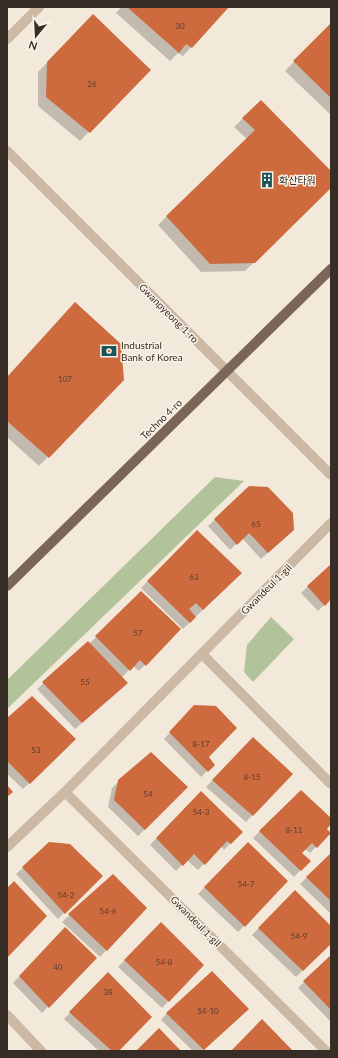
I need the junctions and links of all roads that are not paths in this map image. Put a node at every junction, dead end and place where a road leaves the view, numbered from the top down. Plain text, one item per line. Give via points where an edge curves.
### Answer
1 (39, 7) edge
2 (7, 38) edge
3 (7, 151) edge
4 (331, 269) edge
5 (227, 371) junction
6 (331, 475) edge
7 (331, 523) edge
8 (7, 586) edge
9 (202, 654) junction
10 (331, 784) edge
11 (65, 792) junction
12 (7, 847) edge
13 (7, 1015) edge
14 (41, 1051) edge
15 (326, 1051) edge

1 - 2 street
3 - 5 street, Gwanpyeong 1-ro
4 - 5 main road, Techno 4-ro
5 - 6 street, Gwanpyeong 1-ro
5 - 8 main road, Techno 4-ro
7 - 9 street, Gwandeul 1-gil
9 - 10 street
9 - 11 street, Gwandeul 1-gil
11 - 12 street, Gwandeul 1-gil
11 - 15 street, Gwandeul 1-gil
13 - 14 street

